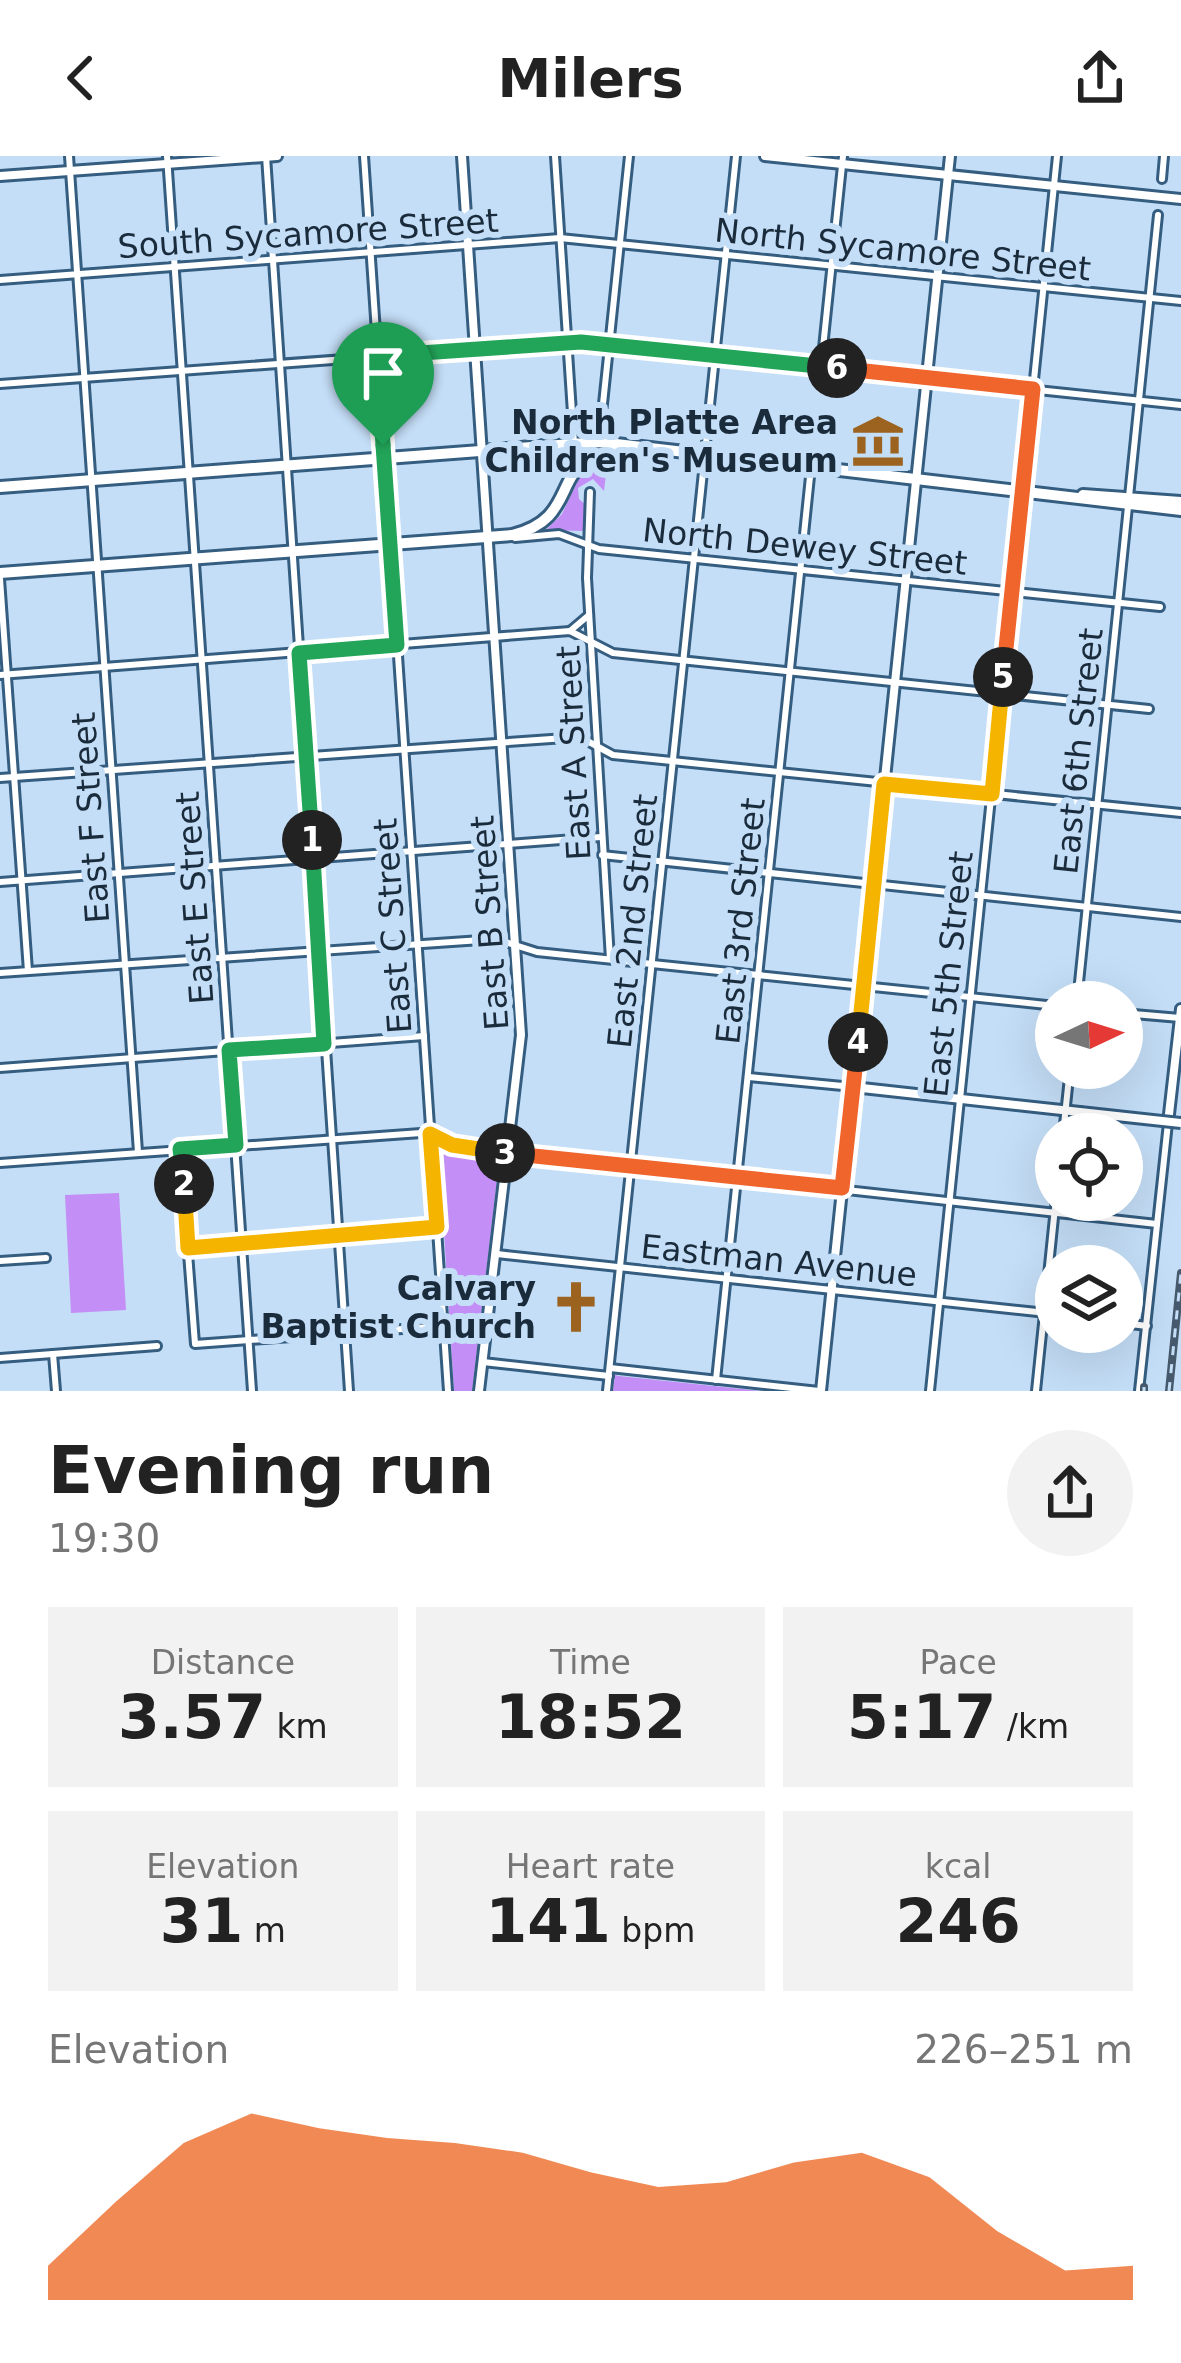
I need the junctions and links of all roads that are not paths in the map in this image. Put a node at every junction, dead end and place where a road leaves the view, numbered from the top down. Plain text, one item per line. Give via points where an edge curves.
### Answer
1 (69, 156) edge
2 (266, 156) edge
3 (278, 156) edge
4 (364, 156) edge
5 (462, 156) edge
6 (555, 156) edge
7 (629, 156) edge
8 (736, 156) edge
9 (765, 156) edge
10 (950, 156) edge
11 (1057, 156) edge
12 (1165, 156) edge
13 (168, 160) edge
14 (843, 160) edge
15 (70, 171) junction
16 (948, 175) junction
17 (0, 176) edge
18 (1162, 178) dead end
19 (1054, 187) junction
20 (1181, 199) edge
21 (1158, 215) dead end
22 (560, 238) junction
23 (619, 244) junction
24 (468, 245) junction
25 (370, 252) junction
26 (725, 254) junction
27 (273, 260) junction
28 (832, 266) junction
29 (175, 267) junction
30 (77, 274) junction
31 (938, 277) junction
32 (0, 280) edge
33 (1043, 288) junction
34 (1150, 298) junction
35 (1181, 302) edge
36 (567, 343) junction
37 (609, 344) junction
38 (476, 349) junction
39 (714, 355) junction
40 (377, 356) junction
41 (280, 363) junction
42 (821, 367) junction
43 (182, 370) junction
44 (83, 378) junction
45 (927, 378) junction
46 (0, 384) edge
47 (1033, 389) junction
48 (1139, 400) junction
49 (1181, 405) edge
50 (599, 442) junction
51 (574, 443) junction
52 (482, 450) junction
53 (651, 450) junction
54 (704, 456) junction
55 (384, 458) junction
56 (286, 465) junction
57 (811, 467) junction
58 (188, 473) junction
59 (916, 478) junction
60 (90, 480) junction
61 (0, 487) edge
62 (1022, 490) junction
63 (590, 492) dead end
64 (1130, 501) junction
65 (1181, 506) edge
66 (506, 536) junction
67 (489, 538) junction
68 (590, 544) junction
69 (390, 545) junction
70 (292, 551) junction
71 (194, 559) junction
72 (694, 559) junction
73 (96, 566) junction
74 (800, 569) junction
75 (0, 576) edge
76 (906, 579) junction
77 (1012, 591) junction
78 (1118, 603) junction
79 (1160, 607) dead end
80 (589, 615) junction
81 (570, 631) junction
82 (494, 637) junction
83 (590, 640) junction
84 (397, 645) junction
85 (299, 653) junction
86 (613, 653) junction
87 (592, 657) junction
88 (201, 660) junction
89 (682, 660) junction
90 (103, 667) junction
91 (789, 670) junction
92 (3, 674) edge
93 (895, 681) junction
94 (1001, 693) junction
95 (1107, 704) junction
96 (1149, 709) dead end
97 (501, 742) junction
98 (598, 747) junction
99 (404, 748) junction
100 (306, 755) junction
101 (673, 762) junction
102 (208, 763) junction
103 (111, 770) junction
104 (779, 772) junction
105 (13, 777) junction
106 (0, 778) edge
107 (884, 784) junction
108 (992, 794) junction
109 (1096, 805) junction
110 (1181, 813) edge
111 (601, 837) junction
112 (508, 844) junction
113 (411, 852) junction
114 (602, 855) junction
115 (313, 859) junction
116 (663, 862) junction
117 (216, 866) junction
118 (118, 873) junction
119 (769, 873) junction
120 (21, 880) junction
121 (0, 882) edge
122 (874, 884) junction
123 (981, 896) junction
124 (1086, 906) junction
125 (1181, 917) edge
126 (417, 944) junction
127 (515, 945) junction
128 (319, 951) junction
129 (222, 958) junction
130 (610, 959) junction
131 (124, 964) junction
132 (652, 964) junction
133 (28, 971) junction
134 (0, 973) edge
135 (758, 975) junction
136 (1079, 981) edge
137 (864, 986) junction
138 (970, 997) junction
139 (1035, 1004) edge
140 (1181, 1009) edge
141 (1143, 1015) edge
142 (1180, 1018) edge
143 (424, 1036) junction
144 (324, 1044) junction
145 (229, 1050) junction
146 (131, 1058) junction
147 (0, 1068) edge
148 (748, 1076) junction
149 (853, 1087) junction
150 (1068, 1089) edge
151 (959, 1098) junction
152 (1066, 1110) junction
153 (1066, 1113) edge
154 (1168, 1123) joint
155 (1181, 1123) edge
156 (430, 1134) junction
157 (332, 1139) junction
158 (236, 1145) junction
159 (180, 1149) junction
160 (138, 1152) junction
161 (508, 1153) junction
162 (0, 1163) edge
163 (630, 1167) junction
164 (736, 1178) junction
165 (842, 1188) junction
166 (949, 1200) junction
167 (1035, 1209) edge
168 (1133, 1221) edge
169 (1157, 1224) junction
170 (437, 1227) junction
171 (339, 1235) junction
172 (242, 1243) junction
173 (188, 1248) junction
174 (497, 1254) junction
175 (46, 1258) dead end
176 (0, 1262) edge
177 (619, 1267) junction
178 (726, 1279) junction
179 (831, 1290) junction
180 (939, 1301) junction
181 (1035, 1311) edge
182 (444, 1325) junction
183 (1143, 1326) edge
184 (1147, 1326) junction
185 (345, 1333) junction
186 (249, 1340) junction
187 (157, 1346) dead end
188 (1040, 1353) edge
189 (53, 1354) junction
190 (0, 1358) edge
191 (483, 1362) junction
192 (609, 1372) junction
193 (716, 1380) junction
194 (56, 1391) edge
195 (252, 1391) edge
196 (349, 1391) edge
197 (448, 1391) edge
198 (479, 1391) edge
199 (608, 1391) edge
200 (820, 1391) edge
201 (929, 1391) edge
202 (1036, 1391) edge
203 (1139, 1391) edge

1 - 15 street, East F Street
2 - 3 main road
2 - 13 main road
2 - 27 street
4 - 25 street, East C Street
5 - 24 main road, East B Street
6 - 22 street
7 - 23 street
8 - 26 street, East 2nd Street
9 - 14 main road
10 - 16 main road
11 - 19 street, East 5th Street
12 - 18 street
13 - 15 main road
13 - 29 street, East E Street
14 - 16 main road
14 - 28 street
15 - 17 main road
15 - 30 street, East F Street
16 - 19 main road
16 - 31 main road
19 - 20 main road
19 - 33 street, East 5th Street
21 - 34 street, East 6th Street
22 - 23 street, South Sycamore Street
22 - 24 street, South Sycamore Street
22 - 36 street
23 - 26 street, North Sycamore Street
23 - 37 street
24 - 25 street, South Sycamore Street
24 - 38 main road, East B Street
25 - 27 street, South Sycamore Street
25 - 40 street, East C Street
26 - 28 street, North Sycamore Street
26 - 39 street, East 2nd Street
27 - 29 street, South Sycamore Street
27 - 41 street
28 - 31 street, North Sycamore Street
28 - 42 street
29 - 30 street, South Sycamore Street
29 - 43 street, East E Street
30 - 32 street, South Sycamore Street
30 - 44 street, East F Street
31 - 33 street, North Sycamore Street
31 - 45 main road
33 - 34 street, North Sycamore Street
33 - 47 street, East 5th Street
34 - 35 street, North Sycamore Street
34 - 48 street, East 6th Street
36 - 37 street
36 - 38 street
36 - 51 street
37 - 39 street
37 - 50 street
38 - 40 street
38 - 52 main road, East B Street
39 - 42 street
39 - 54 street, East 2nd Street
40 - 41 street
40 - 55 street, East C Street
41 - 43 street
41 - 56 street
42 - 45 street
43 - 44 street
43 - 58 street, East E Street
44 - 46 street
44 - 60 street, East F Street
45 - 47 street
45 - 59 main road
47 - 48 street
47 - 62 street, East 5th Street
48 - 49 street
48 - 64 street, East 6th Street
50 - 51 highway
50 - 53 highway
51 - 52 highway
52 - 55 highway
52 - 67 main road, East B Street
53 - 54 highway
53 - 66 highway via 602,452 580,462 554,514 534,530
54 - 57 highway
54 - 72 street, East 2nd Street
55 - 56 highway
55 - 69 street, East C Street
56 - 58 highway
56 - 70 street
57 - 59 highway
57 - 74 street, East 3rd Street
58 - 60 highway
58 - 71 street, East E Street
59 - 62 highway
59 - 76 main road
60 - 61 highway
60 - 73 street, East F Street
62 - 64 highway
62 - 77 street, East 5th Street
63 - 68 street, East A Street
64 - 65 highway
64 - 78 street, East 6th Street
66 - 67 highway
66 - 68 street, North Dewey Street via 559,534
67 - 69 highway
67 - 82 main road, East B Street
68 - 72 street, North Dewey Street
68 - 80 street, East A Street
69 - 70 highway
69 - 84 street, East C Street
70 - 71 highway
70 - 85 street
71 - 73 highway
71 - 88 street, East E Street
72 - 74 street, North Dewey Street
72 - 89 street, East 2nd Street
73 - 75 highway
73 - 90 street, East F Street
74 - 76 street, North Dewey Street
74 - 91 street, East 3rd Street
75 - 92 street
76 - 77 street, North Dewey Street
76 - 93 main road
77 - 78 street, North Dewey Street
77 - 94 street, East 5th Street
78 - 79 street, North Dewey Street
78 - 95 street, East 6th Street
80 - 81 street
80 - 83 street, East A Street
81 - 82 street
81 - 83 street
82 - 84 street
82 - 97 main road, East B Street
83 - 86 street
83 - 87 street, East A Street
84 - 85 street
84 - 99 street, East C Street
85 - 88 street
85 - 100 street
86 - 87 street
86 - 89 street
87 - 98 street, East A Street
88 - 90 street
88 - 102 street, East E Street
89 - 91 street
89 - 101 street, East 2nd Street
90 - 92 street
90 - 103 street, East F Street
91 - 93 street
91 - 104 street, East 3rd Street
92 - 105 street
93 - 94 street
93 - 107 main road
94 - 95 street
94 - 108 street, East 5th Street
95 - 96 street
95 - 109 street, East 6th Street
97 - 98 street via 580,737
97 - 99 street
97 - 112 main road, East B Street
98 - 101 street
98 - 111 street, East A Street
99 - 100 street
99 - 113 street, East C Street
100 - 102 street
100 - 115 street
101 - 104 street
101 - 116 street, East 2nd Street
102 - 103 street
102 - 117 street, East E Street
103 - 105 street
103 - 118 street, East F Street
104 - 107 street
104 - 119 street, East 3rd Street
105 - 106 street
105 - 120 street
107 - 108 street
107 - 122 main road
108 - 109 street
108 - 123 street, East 5th Street
109 - 110 street
109 - 124 street, East 6th Street
111 - 112 street
111 - 114 street, East A Street
112 - 113 street
112 - 127 main road, East B Street
113 - 115 street
113 - 126 street, East C Street
114 - 116 street
114 - 130 street, East A Street
115 - 117 street
115 - 128 street
116 - 119 street
116 - 132 street, East 2nd Street
117 - 118 street
117 - 129 street, East E Street
118 - 120 street
118 - 131 street, East F Street
119 - 122 street
119 - 135 street, East 3rd Street
120 - 121 street
120 - 133 street
122 - 123 street
122 - 137 main road
123 - 124 street
123 - 138 street, East 5th Street
124 - 125 street
124 - 136 street, East 6th Street
126 - 127 street
126 - 128 street
126 - 143 street, East C Street
127 - 130 street
127 - 161 main road, East B Street via 521,1035
128 - 129 street
128 - 144 street
129 - 131 street
129 - 145 street, East E Street
130 - 132 street
131 - 133 street
131 - 146 street, East F Street
132 - 135 street
132 - 163 street, East 2nd Street
133 - 134 street
135 - 137 street
135 - 148 street, East 3rd Street
137 - 138 street
137 - 149 main road
138 - 139 street
138 - 151 street, East 5th Street
140 - 142 main road
141 - 142 street
142 - 154 main road
143 - 144 street
143 - 156 street, East C Street
144 - 145 street
144 - 157 street
145 - 146 street
145 - 158 street, East E Street
146 - 147 street
146 - 160 street, East F Street
148 - 149 street
148 - 164 street, East 3rd Street
149 - 151 main road
149 - 165 main road
150 - 152 street
151 - 152 main road
151 - 166 street, East 5th Street
152 - 153 street
152 - 155 main road, bridge
154 - 169 street
156 - 157 street
156 - 161 street
156 - 170 street, East C Street
157 - 158 street
157 - 171 street
158 - 159 street
158 - 172 street, East E Street
159 - 160 street
159 - 173 street
160 - 162 street
161 - 163 street
161 - 174 main road, East B Street
163 - 164 street
163 - 177 street, East 2nd Street
164 - 165 street
164 - 178 street, East 3rd Street
165 - 166 street
165 - 179 main road
166 - 167 street
166 - 180 street, East 5th Street
168 - 169 street
169 - 184 street
170 - 171 street
170 - 182 street, East C Street
171 - 172 street
171 - 185 street
172 - 173 street
172 - 186 street, East E Street
173 - 186 street via 194,1344
174 - 177 street, Eastman Avenue
174 - 191 main road, East B Street
175 - 176 street
177 - 178 street, Eastman Avenue
177 - 192 street, East 2nd Street
178 - 179 street, Eastman Avenue
178 - 193 street, East 3rd Street
179 - 180 street, Eastman Avenue
179 - 200 main road
180 - 181 street, Eastman Avenue
180 - 201 street, East 5th Street
182 - 185 street
182 - 197 street, East C Street
183 - 184 street
184 - 203 street
185 - 186 street
185 - 196 street
186 - 195 street, East E Street
187 - 189 street
188 - 202 street
189 - 190 street
189 - 194 street
191 - 192 street
191 - 198 main road, East B Street
192 - 193 street
192 - 199 street, East 2nd Street
193 - 200 street

